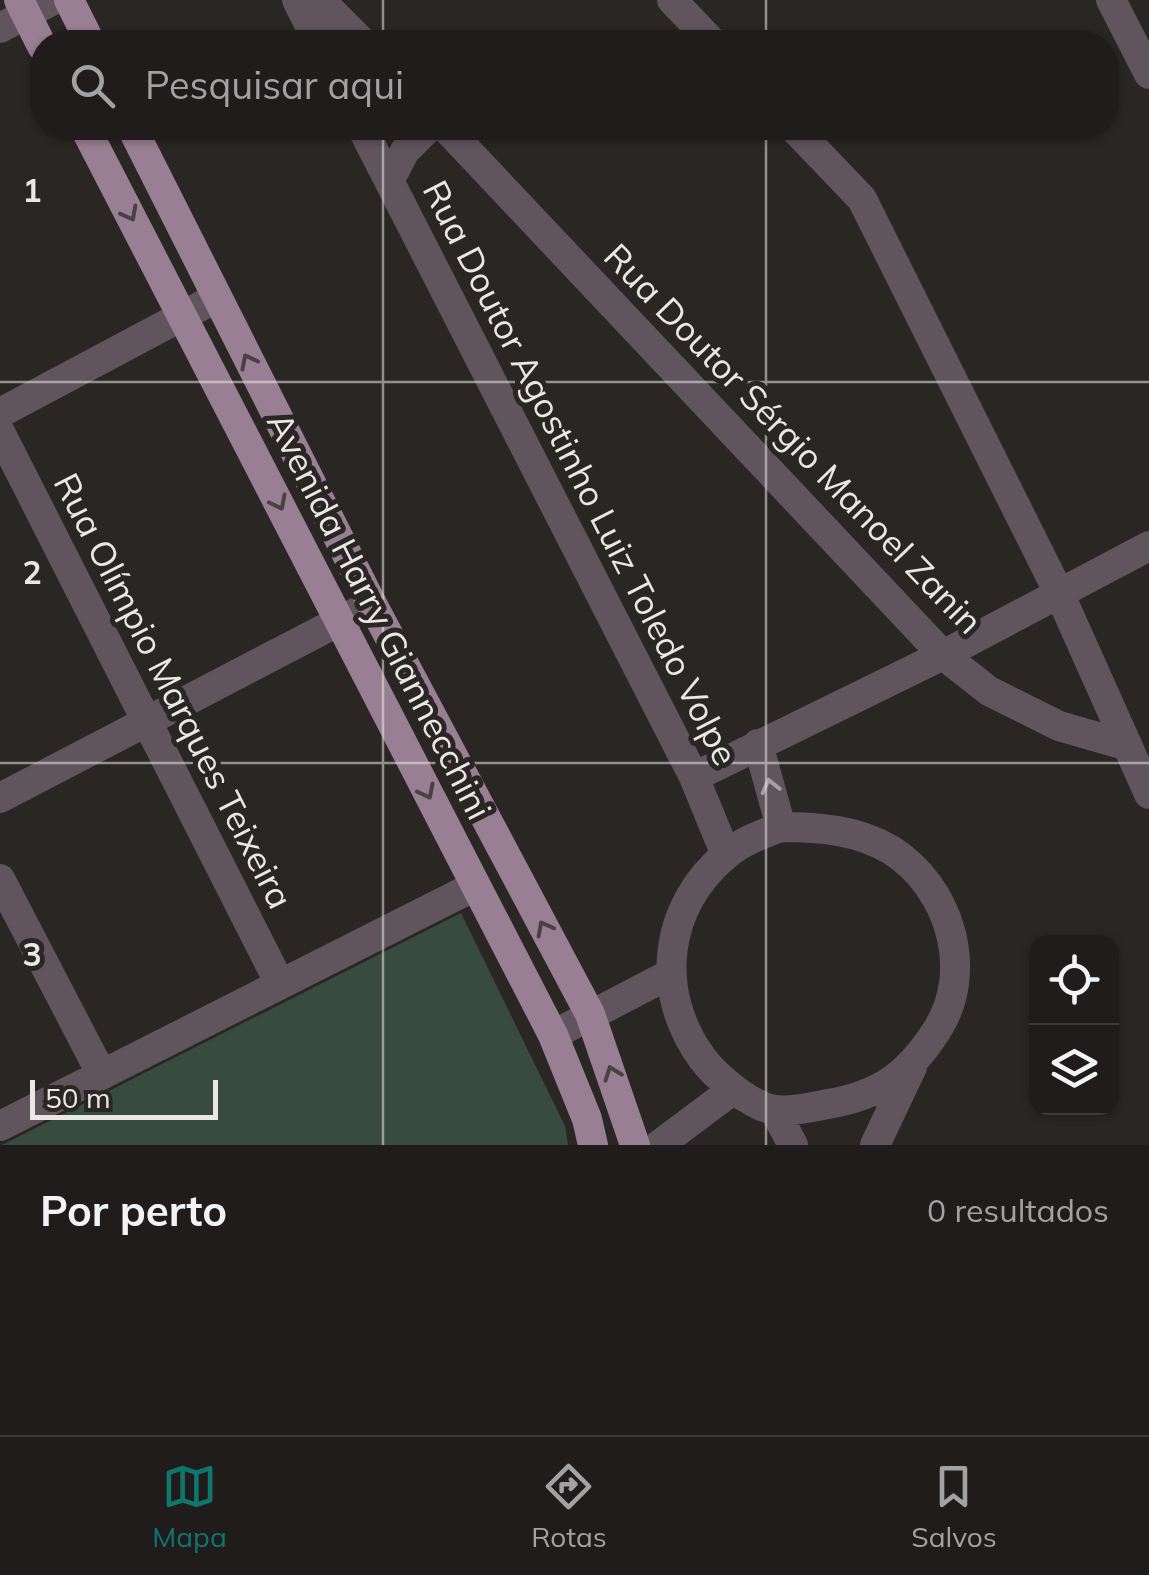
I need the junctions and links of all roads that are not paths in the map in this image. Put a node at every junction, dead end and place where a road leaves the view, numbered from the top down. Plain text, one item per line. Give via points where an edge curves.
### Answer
1 (53, 0) edge
2 (69, 0) edge
3 (297, 0) edge
4 (320, 0) edge
5 (672, 0) edge
6 (1112, 0) edge
7 (15, 14) edge
8 (84, 30) edge
9 (312, 30) edge
10 (350, 30) edge
11 (701, 30) edge
12 (1149, 74) edge
13 (91, 140) edge
14 (138, 140) edge
15 (368, 140) edge
16 (416, 140) edge
17 (457, 140) edge
18 (805, 140) edge
19 (389, 181) junction
20 (216, 298) junction
21 (183, 316) junction
22 (0, 413) edge
23 (0, 432) edge
24 (1149, 546) edge
25 (1060, 594) junction
26 (372, 604) junction
27 (340, 621) junction
28 (943, 655) junction
29 (147, 722) junction
30 (758, 744) junction
31 (1125, 745) junction
32 (694, 777) junction
33 (1149, 794) edge
34 (0, 798) edge
35 (781, 827) junction
36 (726, 855) junction
37 (0, 879) edge
38 (475, 886) junction
39 (670, 974) junction
40 (280, 984) junction
41 (590, 1014) junction
42 (553, 1035) junction
43 (913, 1066) junction
44 (102, 1074) junction
45 (734, 1089) junction
46 (774, 1110) junction
47 (0, 1126) edge
48 (593, 1145) edge
49 (636, 1145) edge
50 (658, 1145) edge
51 (794, 1145) edge
52 (874, 1145) edge

1 - 7 street
2 - 8 main road
3 - 9 street
4 - 10 street
5 - 11 street
6 - 12 street
13 -> 21 main road, Avenida Harry Giannecchini
14 - 20 main road, Avenida Harry Giannecchini
15 - 19 street, Rua Doutor Agostinho Luiz Toledo Volpe
16 - 19 street
17 - 28 street, Rua Doutor Sérgio Manoel Zanin
18 - 25 street via 862,199
19 - 32 street, Rua Doutor Agostinho Luiz Toledo Volpe
20 - 21 street
26 -> 20 main road, Avenida Harry Giannecchini
21 - 22 street
21 -> 27 main road, Avenida Harry Giannecchini
23 - 29 street, Rua Olímpio Marques Teixeira
24 - 25 street
25 - 28 street
25 - 31 street
26 - 27 street
41 -> 26 main road, Avenida Harry Giannecchini
27 - 29 street
27 -> 38 main road, Avenida Harry Giannecchini
28 - 30 street
28 - 31 street, Rua Doutor Sérgio Manoel Zanin via 989,692 1059,726
29 - 34 street
29 - 40 street, Rua Olímpio Marques Teixeira
30 - 32 street
35 -> 30 street
31 - 33 street
32 - 36 street, Rua Doutor Agostinho Luiz Toledo Volpe
35 - 36 street
35 - 43 street via 819,827 891,850 941,903 954,940 954,981 940,1026
36 - 39 street via 677,924
37 - 44 street
38 - 40 street
38 - 42 main road, Avenida Harry Giannecchini
39 - 41 street
39 - 45 street via 696,1049
40 - 44 street
41 - 42 street
49 -> 41 main road, Avenida Harry Giannecchini
42 - 48 main road, Avenida Harry Giannecchini
43 - 46 street via 866,1094
43 - 52 street
44 - 47 street
45 - 46 street
45 - 50 street
46 - 51 street

